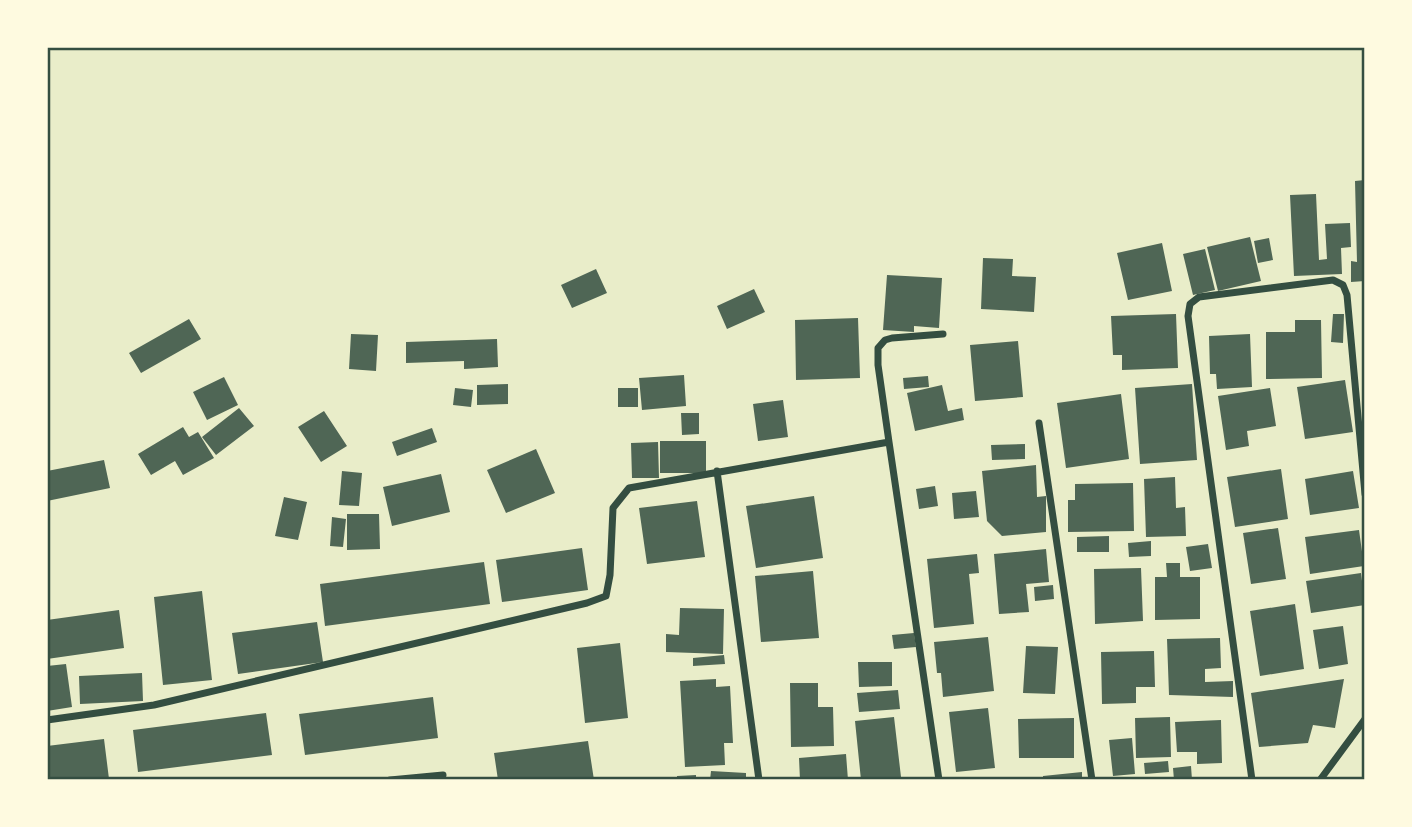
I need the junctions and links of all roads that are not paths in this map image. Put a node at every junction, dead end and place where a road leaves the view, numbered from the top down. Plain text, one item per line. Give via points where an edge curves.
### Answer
1 (943, 334) dead end
2 (1039, 423) dead end
3 (889, 442) junction
4 (717, 471) junction
5 (1365, 494) edge
6 (1365, 719) edge
7 (47, 720) edge
8 (443, 775) dead end
9 (390, 780) edge
10 (759, 780) edge
11 (939, 780) edge
12 (1092, 780) edge
13 (1252, 780) edge
14 (1320, 780) edge

1 - 3 street via 892,338 878,348
2 - 12 street
3 - 4 street
3 - 11 street
4 - 7 street via 629,488 613,508 606,596 154,705
4 - 10 street
5 - 13 street via 1343,285 1333,280 1199,297 1190,304 1188,316
6 - 14 street
8 - 9 street

